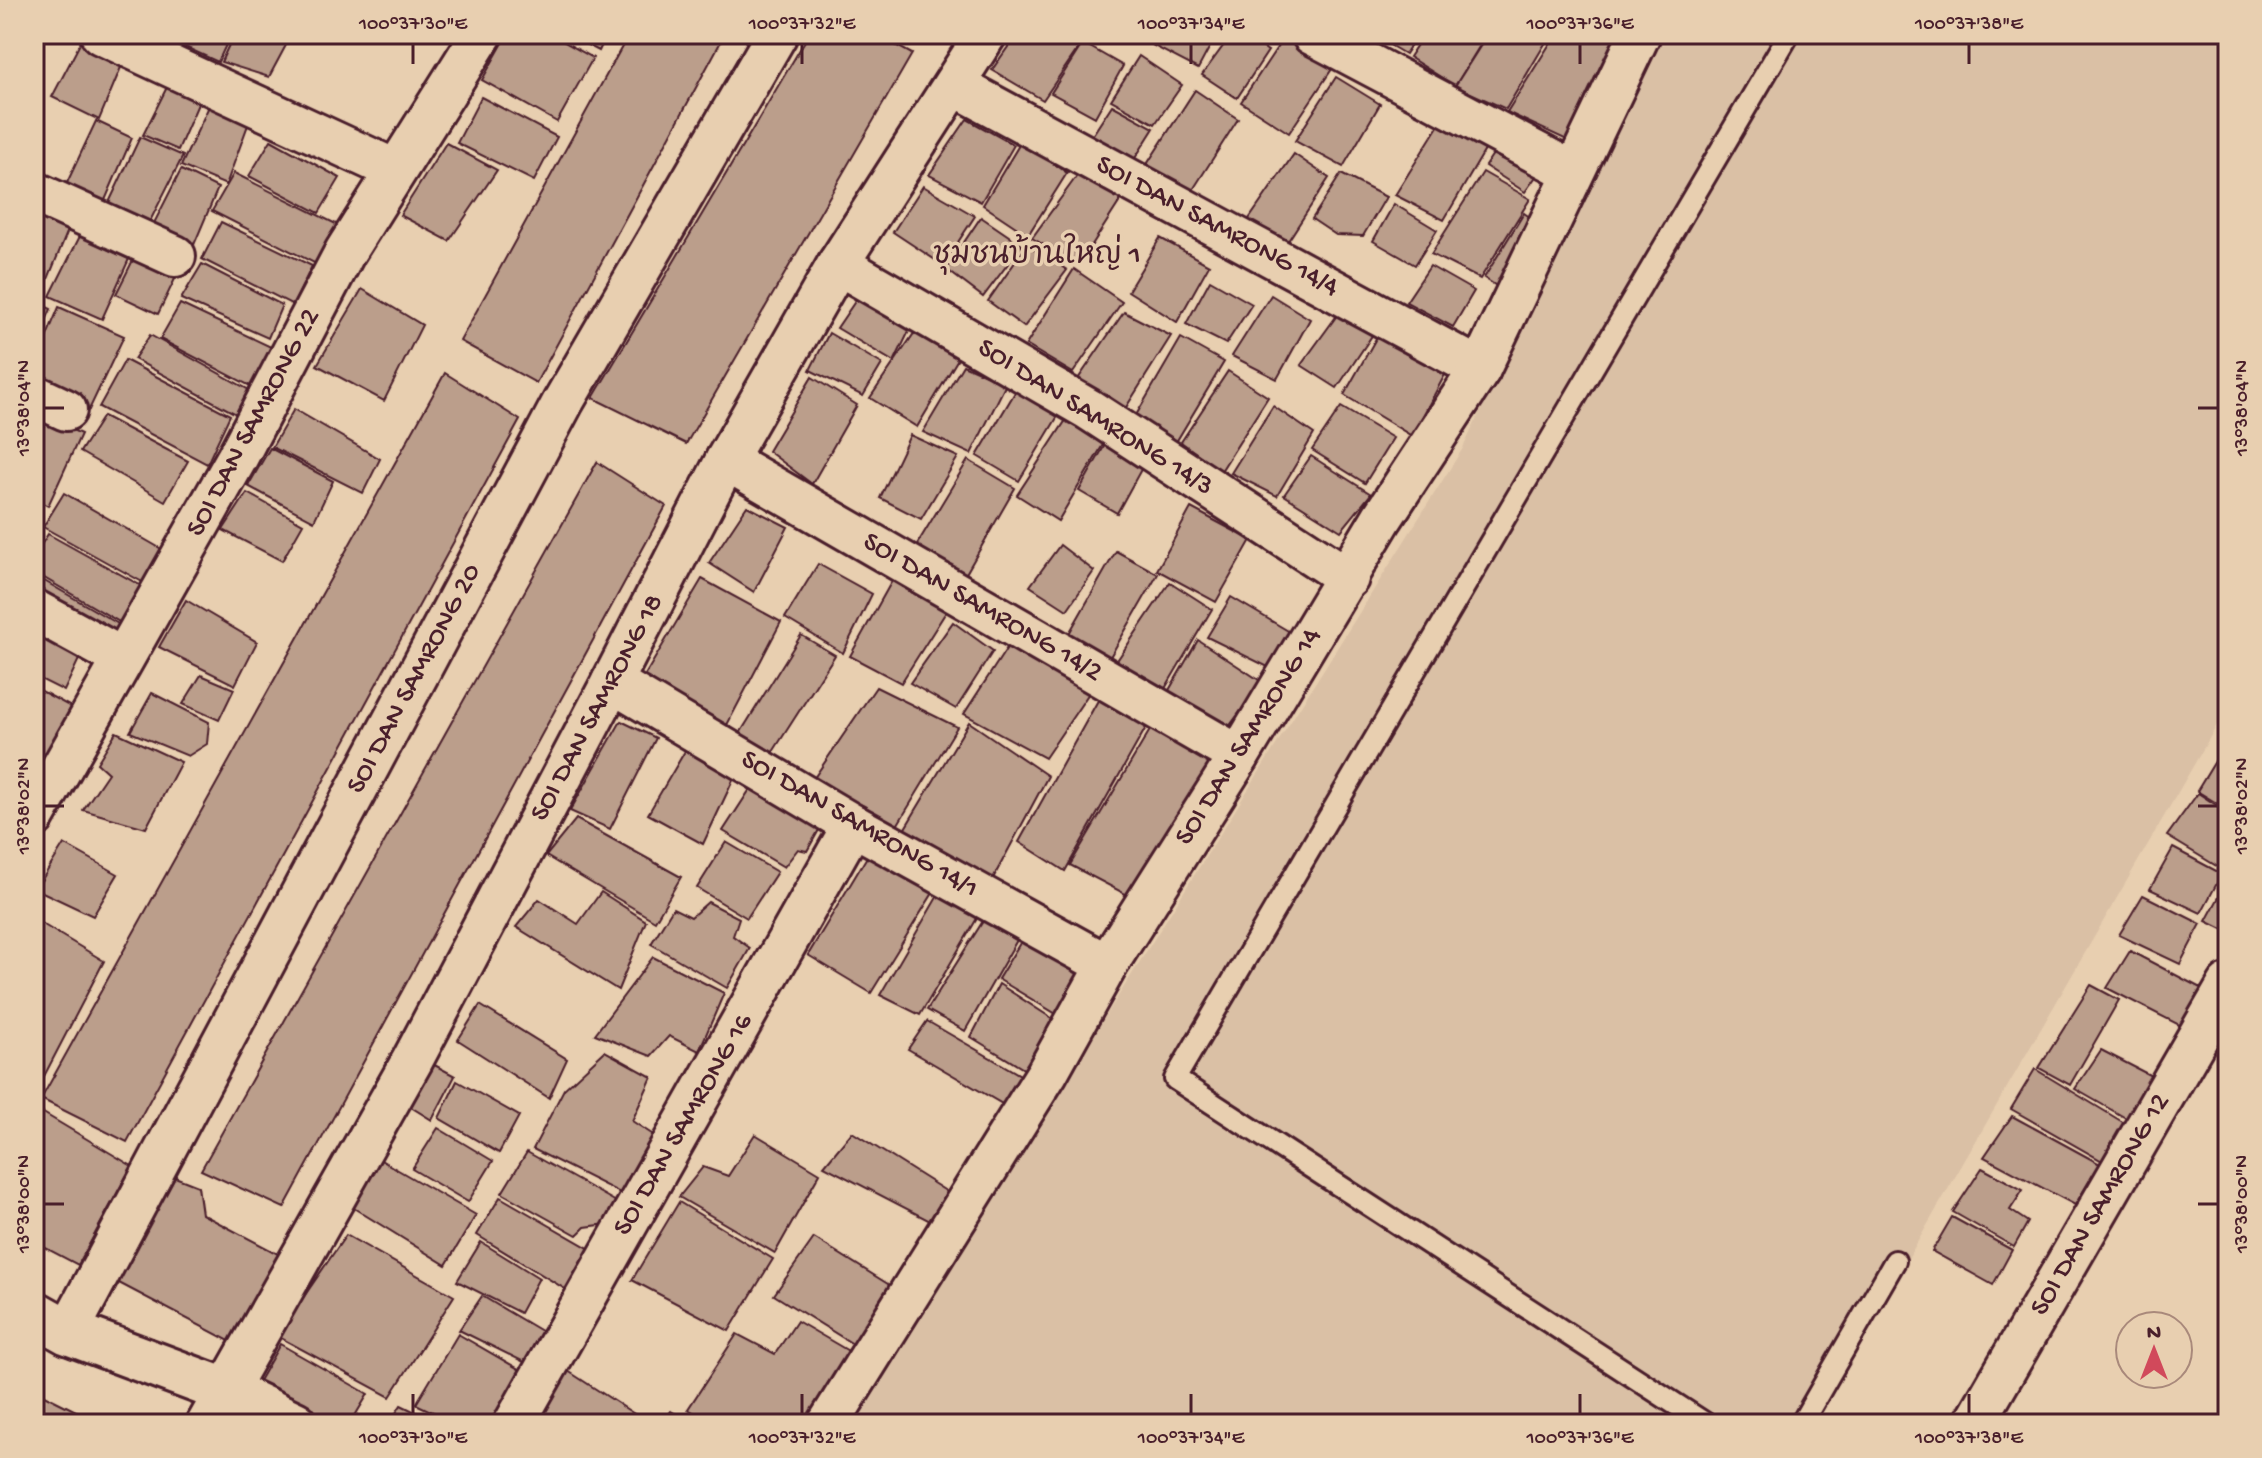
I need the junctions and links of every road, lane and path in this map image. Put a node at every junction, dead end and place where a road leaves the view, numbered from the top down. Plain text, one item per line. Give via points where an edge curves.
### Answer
1 (101, 34) edge
2 (777, 34) edge
3 (986, 34) edge
4 (1312, 34) edge
5 (1640, 34) edge
6 (1789, 34) edge
7 (467, 40) edge
8 (954, 85) junction
9 (395, 170) junction
10 (1573, 172) junction
11 (34, 192) edge
12 (175, 256) dead end
13 (838, 264) junction
14 (1480, 369) junction
15 (726, 460) junction
16 (1348, 578) junction
17 (34, 610) edge
18 (122, 658) junction
19 (612, 682) junction
20 (1239, 756) junction
21 (34, 817) edge
22 (853, 825) junction
23 (1107, 965) junction
24 (2228, 985) edge
25 (1895, 1261) dead end
26 (51, 1322) edge
27 (216, 1407) edge
28 (295, 1424) edge
29 (514, 1424) edge
30 (828, 1424) edge
31 (1706, 1424) edge
32 (1801, 1424) edge
33 (1974, 1424) edge

1 - 9 street
2 - 26 street, SOI DAN SAMRONG 20 via 563,402
3 - 8 street, SOI DAN SAMRONG 18
4 - 10 street
5 - 10 street, SOI DAN SAMRONG 14
6 - 31 lane via 1175,1079
7 - 9 street, SOI DAN SAMRONG 22
8 - 13 street, SOI DAN SAMRONG 18
8 - 14 street, SOI DAN SAMRONG 14/4
9 - 18 street, SOI DAN SAMRONG 22
10 - 14 street, SOI DAN SAMRONG 14
11 - 12 street
13 - 15 street, SOI DAN SAMRONG 18
13 - 16 street, SOI DAN SAMRONG 14/3 via 1088,409
14 - 16 street, SOI DAN SAMRONG 14
15 - 19 street, SOI DAN SAMRONG 18
15 - 20 street, SOI DAN SAMRONG 14/2
16 - 20 street, SOI DAN SAMRONG 14
17 - 18 street
18 - 21 street, SOI DAN SAMRONG 22
19 - 22 street, SOI DAN SAMRONG 14/1
19 - 27 street, SOI DAN SAMRONG 18 via 412,1061
20 - 23 street, SOI DAN SAMRONG 14
22 - 23 street, SOI DAN SAMRONG 14/1
22 - 29 street, SOI DAN SAMRONG 16
23 - 30 street, SOI DAN SAMRONG 14 via 1047,1073
24 - 33 street, SOI DAN SAMRONG 12
25 - 32 lane
26 - 27 main road
27 - 28 main road

